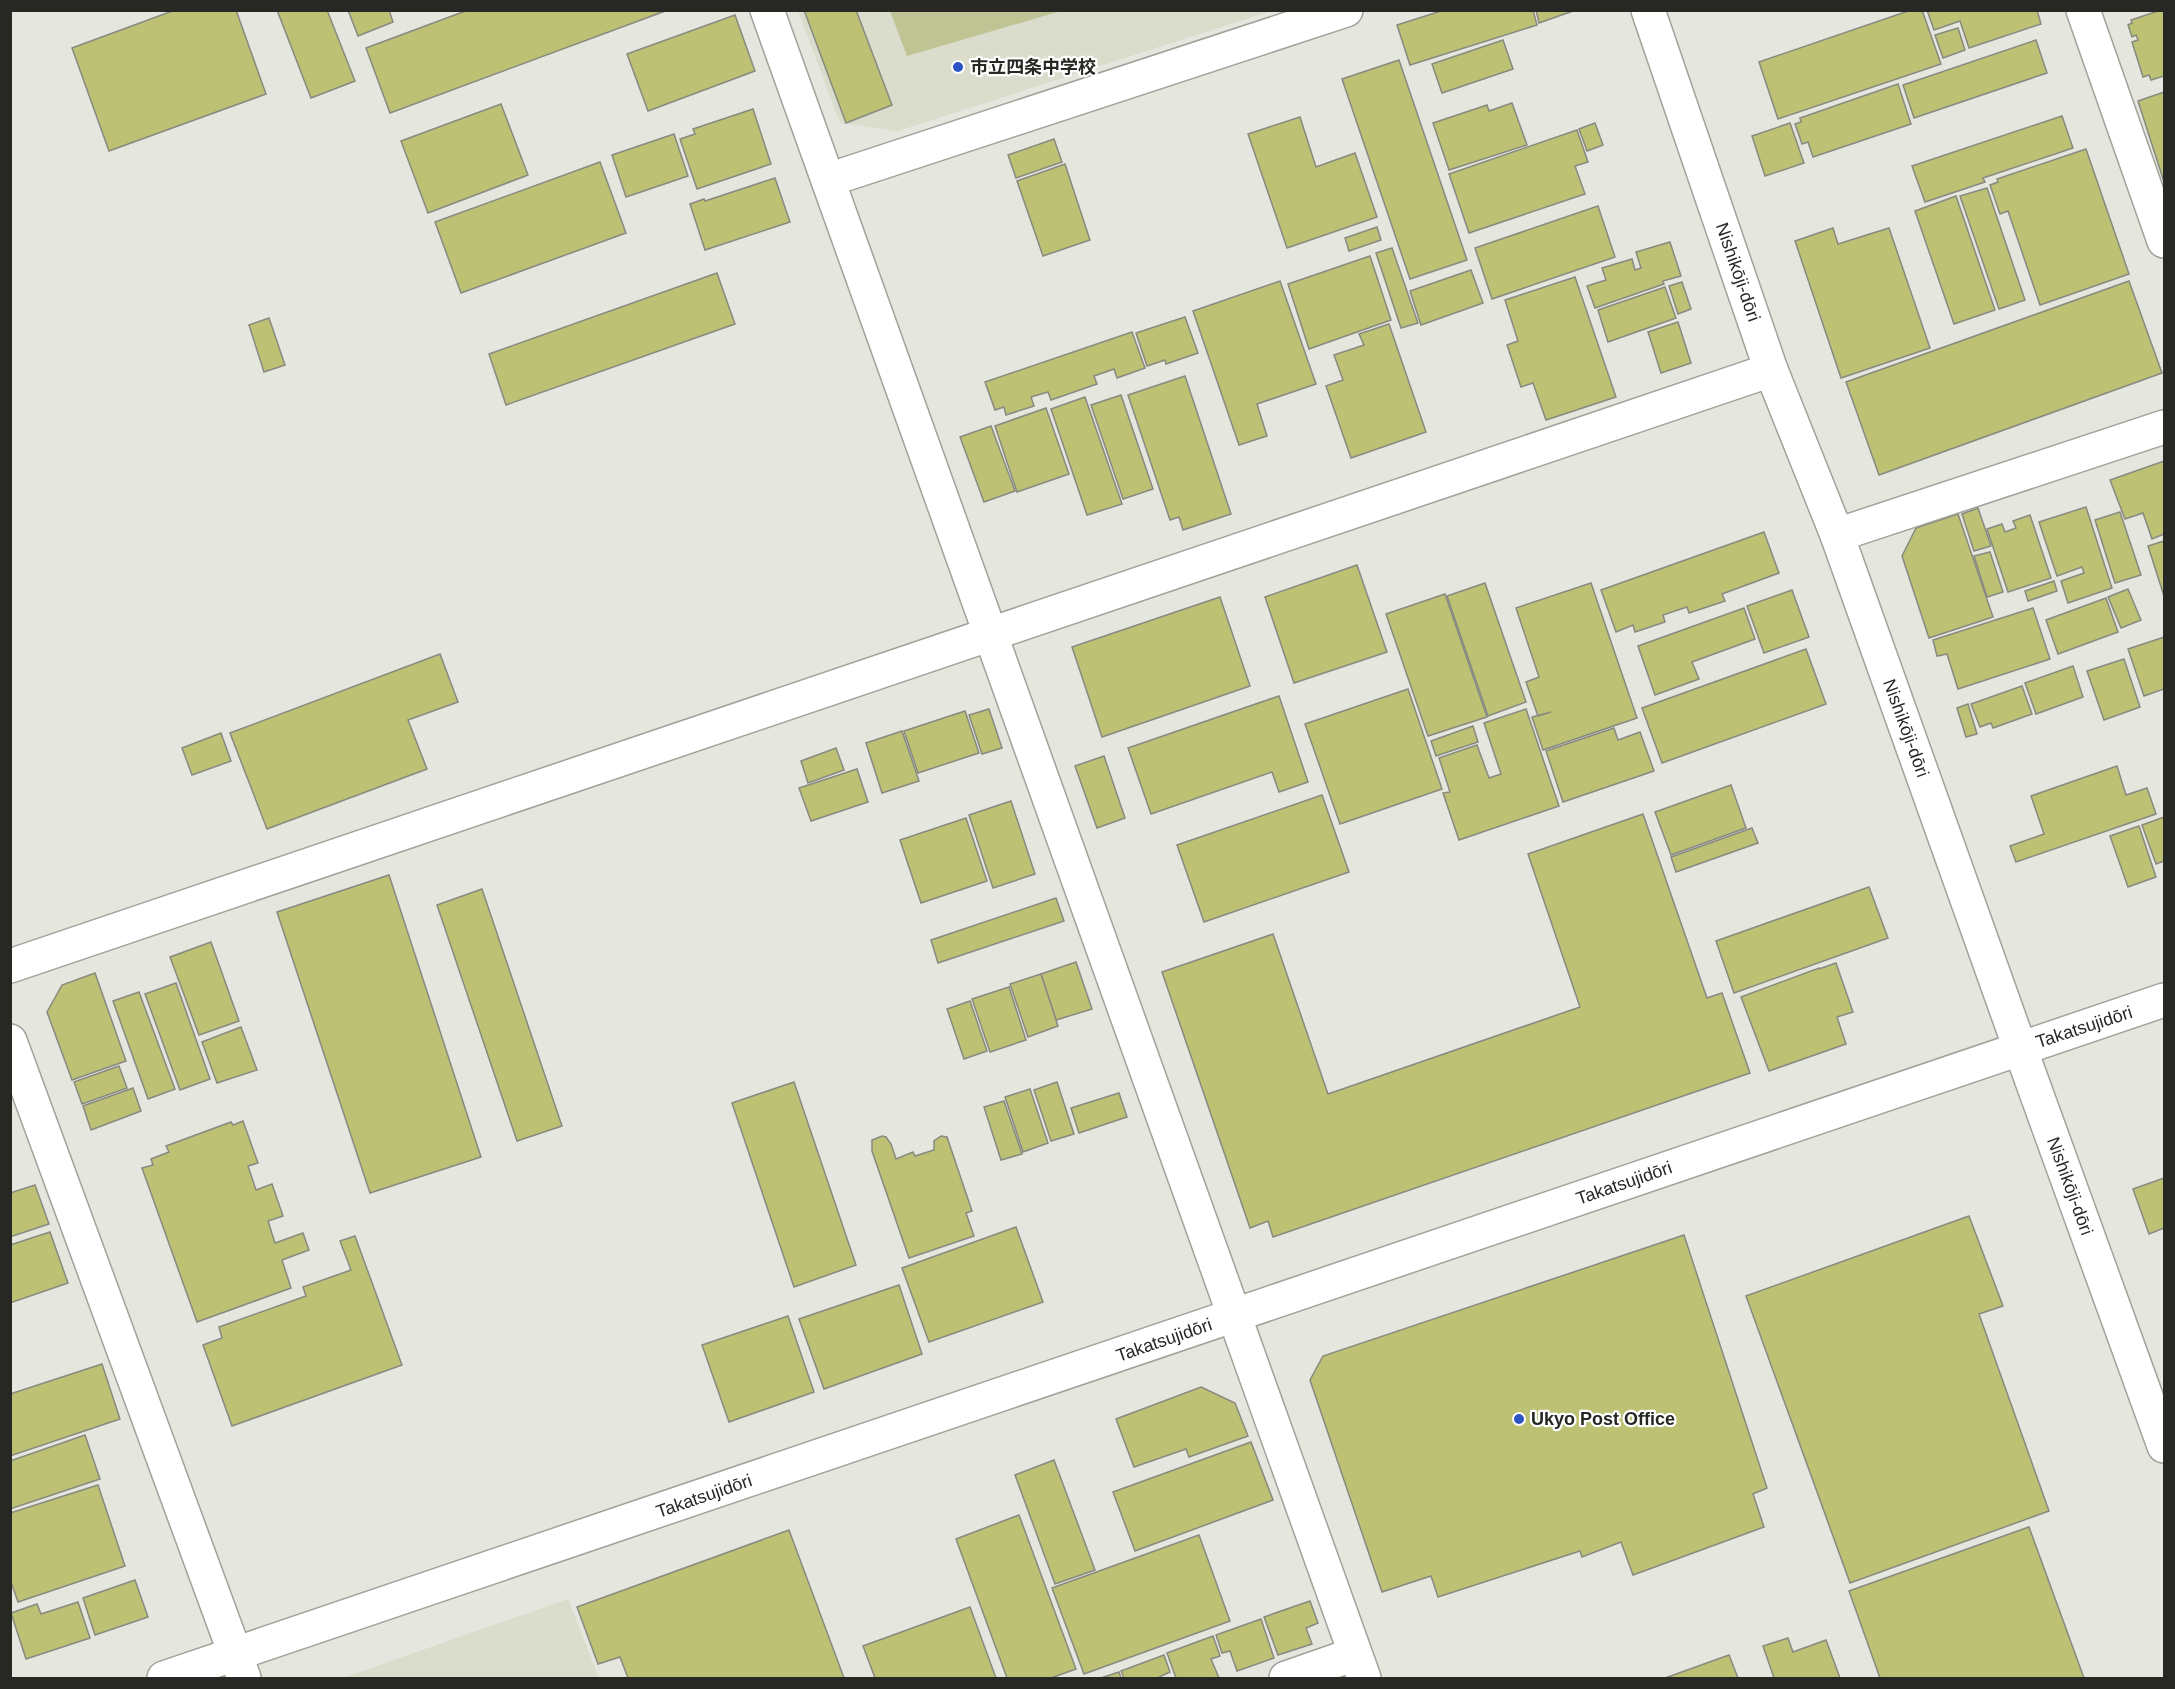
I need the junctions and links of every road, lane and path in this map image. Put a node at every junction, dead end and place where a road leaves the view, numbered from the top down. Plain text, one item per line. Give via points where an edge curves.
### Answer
1 (767, 10) edge
2 (1346, 10) edge
3 (1647, 10) edge
4 (2083, 10) edge
5 (828, 180) junction
6 (2164, 241) edge
7 (1771, 370) junction
8 (2164, 427) edge
9 (1837, 535) junction
10 (990, 634) junction
11 (10, 966) edge
12 (2164, 1000) edge
13 (10, 1041) edge
14 (2020, 1048) junction
15 (1234, 1316) junction
16 (2164, 1446) edge
17 (239, 1666) edge
18 (1360, 1666) edge
19 (164, 1678) edge
20 (1286, 1678) edge

1 - 5 street
2 - 5 street
3 - 7 street, Nishikōji-dōri
4 - 6 street
5 - 10 street
7 - 9 street, Nishikōji-dōri
7 - 10 street
8 - 9 street
9 - 14 street, Nishikōji-dōri
10 - 11 street
10 - 15 street
12 - 14 street, Takatsujidōri
13 - 17 street
14 - 15 street, Takatsujidōri
14 - 16 street, Nishikōji-dōri
15 - 17 street, Takatsujidōri
15 - 18 street
17 - 19 street, Takatsujidōri
18 - 20 street

